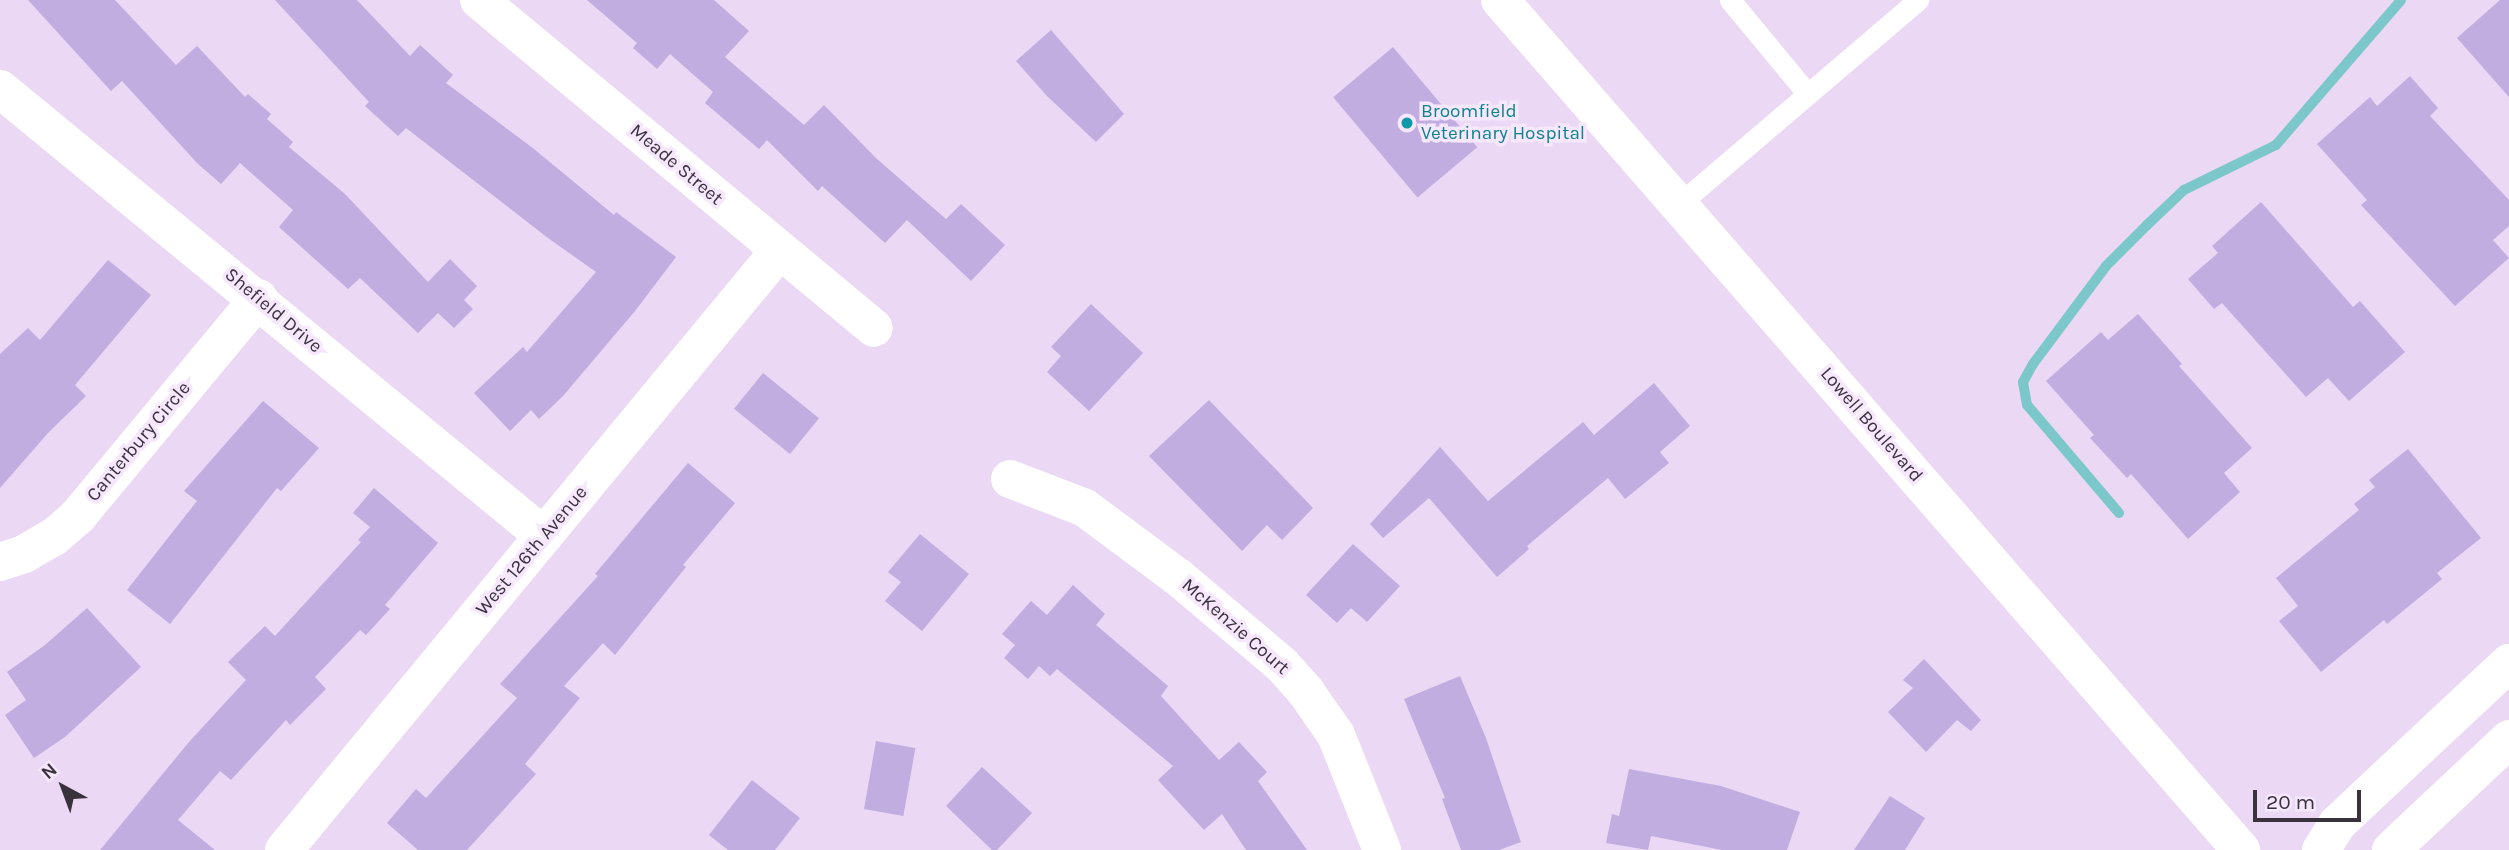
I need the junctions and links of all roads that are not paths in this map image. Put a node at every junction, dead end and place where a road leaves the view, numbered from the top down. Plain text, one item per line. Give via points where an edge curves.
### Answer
1 (479, 0) edge
2 (1500, 0) edge
3 (1730, 0) edge
4 (1917, 0) edge
5 (0, 89) edge
6 (1807, 93) junction
7 (1678, 205) junction
8 (779, 251) junction
9 (258, 298) junction
10 (874, 328) dead end
11 (1010, 480) dead end
12 (544, 536) junction
13 (0, 562) edge
14 (2509, 663) edge
15 (2509, 739) edge
16 (284, 850) edge
17 (1382, 850) edge
18 (2241, 850) edge
19 (2321, 850) edge
20 (2391, 850) edge

1 - 8 street, Meade Street
2 - 7 street, Lowell Boulevard
3 - 6 lane
4 - 6 lane
5 - 9 street, Shefield Drive
6 - 7 lane
7 - 18 street, Lowell Boulevard
8 - 10 street, Meade Street
8 - 12 street, West 126th Avenue
9 - 12 street, Shefield Drive
9 - 13 street, Canterbury Circle via 78,516 54,537
11 - 17 street, McKenzie Court via 1085,508 1178,577 1282,665 1336,735
12 - 16 street, West 126th Avenue
14 - 19 street via 2337,824
15 - 20 street

